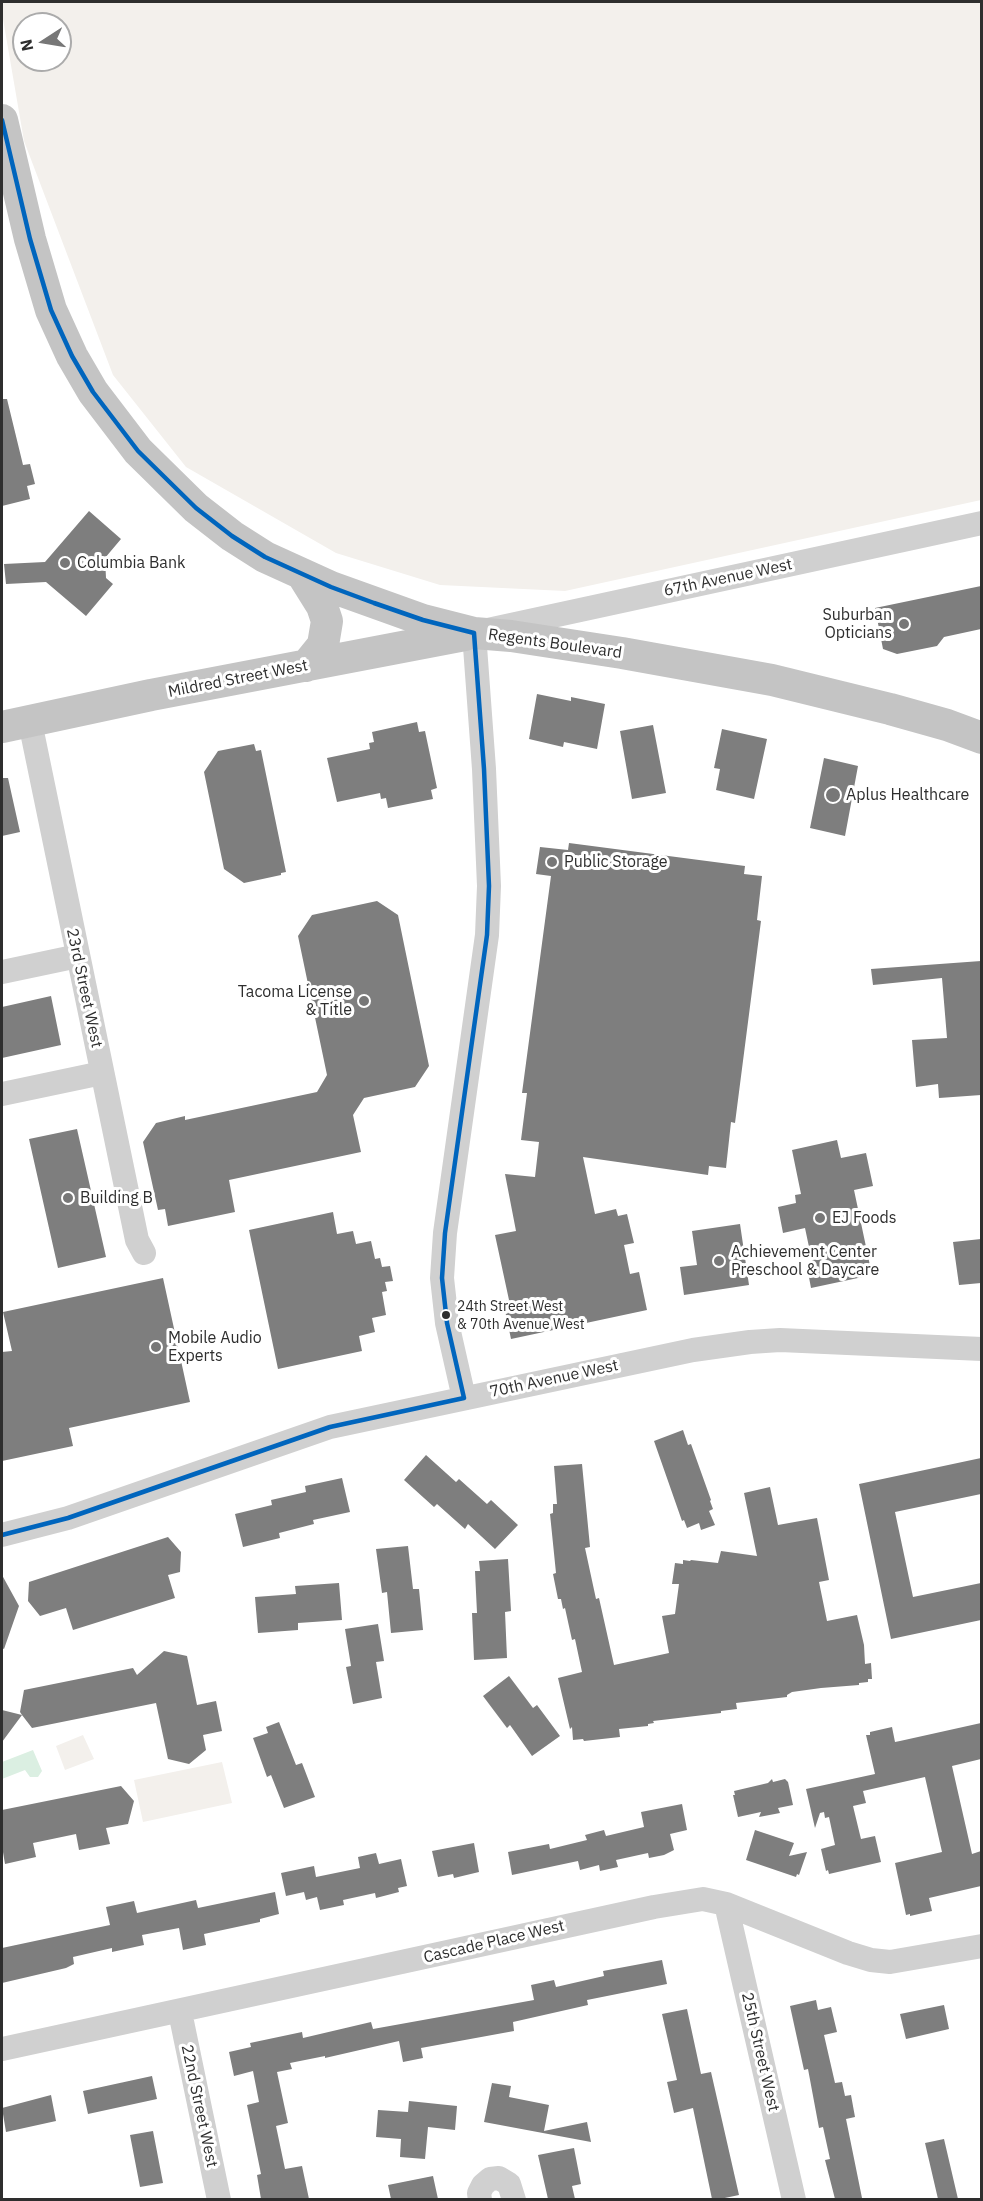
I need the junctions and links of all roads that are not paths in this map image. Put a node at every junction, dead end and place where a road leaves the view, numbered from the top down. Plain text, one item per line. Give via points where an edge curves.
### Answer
1 (2, 120) edge
2 (981, 523) edge
3 (302, 574) junction
4 (474, 633) junction
5 (306, 666) junction
6 (16, 724) edge
7 (981, 738) edge
8 (78, 956) junction
9 (2, 972) edge
10 (102, 1073) junction
11 (2, 1094) edge
12 (144, 1253) dead end
13 (981, 1349) edge
14 (464, 1398) junction
15 (2, 1535) edge
16 (726, 1904) junction
17 (981, 1946) edge
18 (180, 2012) junction
19 (2, 2049) edge
20 (219, 2199) edge
21 (480, 2199) edge
22 (514, 2199) edge
23 (794, 2199) edge

1 - 3 main road, Regents Boulevard via 51,310 93,392 138,450 196,508 265,557
2 - 4 street, 67th Avenue West
3 - 4 main road, Regents Boulevard via 380,606
3 - 5 main road via 327,621 323,645
4 - 5 main road, Mildred Street West
4 - 7 main road, Regents Boulevard via 622,653 772,680 890,709
4 - 14 street via 484,769 488,924 442,1278 447,1323
5 - 6 main road, Mildred Street West
6 - 8 street, 23rd Street West
8 - 9 street
8 - 10 street, 23rd Street West
10 - 11 street
10 - 12 street, 23rd Street West via 137,1240
13 - 14 street, 70th Avenue West via 750,1342 693,1350
14 - 15 street, 70th Avenue West via 330,1427 68,1518
16 - 17 street, Cascade Place West via 871,1960 890,1962
16 - 18 street, Cascade Place West via 704,1899 654,1907
16 - 23 street, 25th Street West
18 - 19 street, Cascade Place West
18 - 20 street, 22nd Street West
21 - 22 street via 483,2185 495,2178 509,2184

